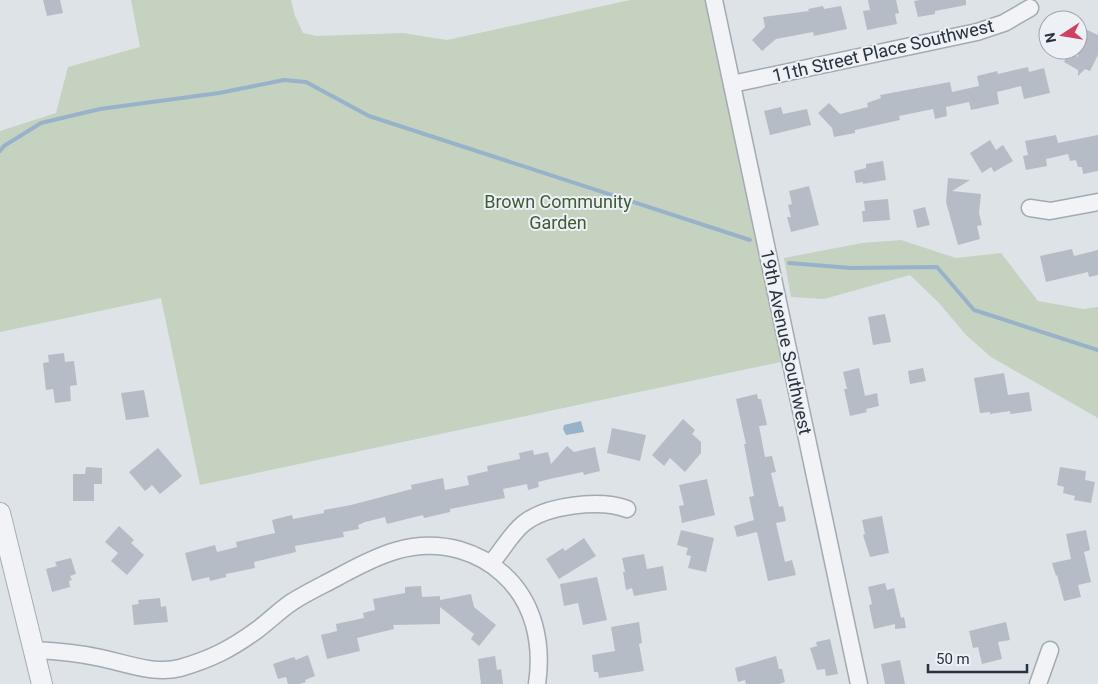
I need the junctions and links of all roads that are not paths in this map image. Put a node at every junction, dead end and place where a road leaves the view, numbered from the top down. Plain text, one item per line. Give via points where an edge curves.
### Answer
1 (714, 0) edge
2 (1030, 8) dead end
3 (732, 84) junction
4 (1098, 202) edge
5 (1030, 208) dead end
6 (627, 509) dead end
7 (0, 512) edge
8 (491, 563) junction
9 (34, 650) junction
10 (1050, 650) dead end
11 (42, 684) edge
12 (537, 684) edge
13 (859, 684) edge
14 (1038, 684) edge

1 - 3 street, 19th Avenue Southwest
2 - 3 street, 11th Street Place Southwest via 1004,23 977,32
3 - 13 street, 19th Avenue Southwest
4 - 5 street via 1050,211
6 - 8 street via 601,504 544,513 522,525
7 - 9 street
8 - 9 street via 470,553 432,545 387,553 291,602 216,656 176,669 150,668 61,651
8 - 12 street via 521,595 533,616 539,650
9 - 11 street
10 - 14 street

